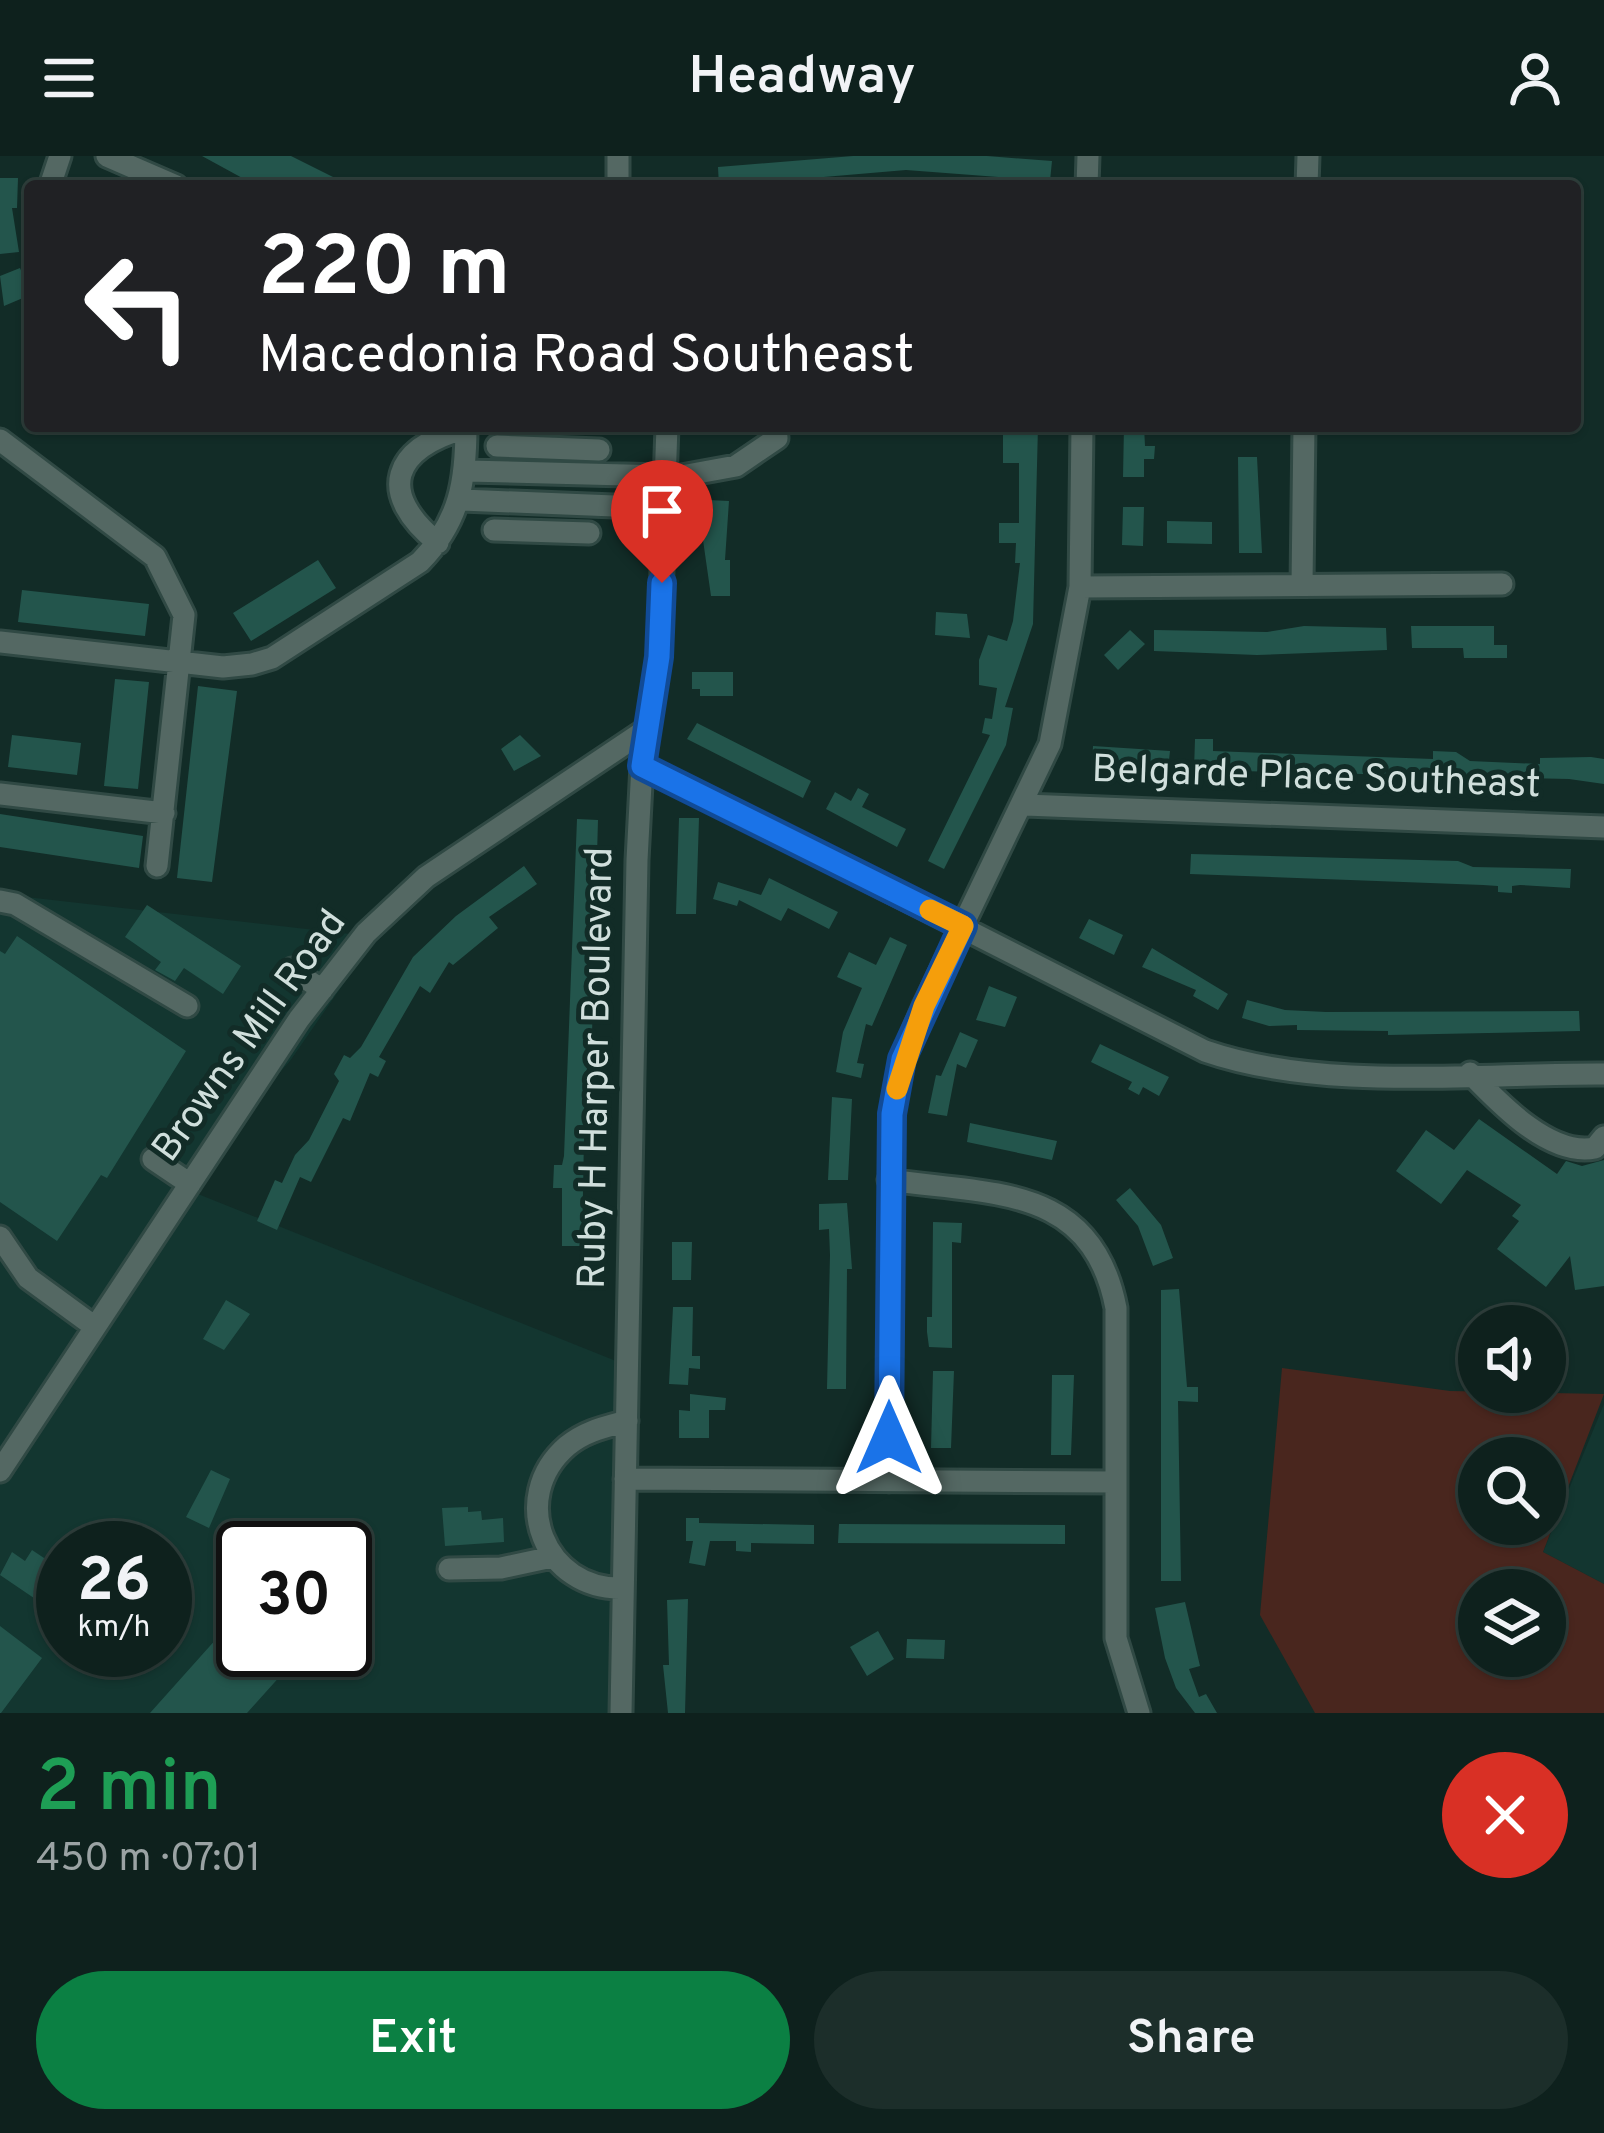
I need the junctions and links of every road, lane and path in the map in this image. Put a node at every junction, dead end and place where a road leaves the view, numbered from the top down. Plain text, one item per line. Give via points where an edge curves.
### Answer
1 (33, 156) edge
2 (60, 156) edge
3 (107, 156) edge
4 (162, 180) edge
5 (452, 432) edge
6 (466, 432) edge
7 (667, 432) edge
8 (776, 432) edge
9 (1082, 432) edge
10 (1304, 432) edge
11 (0, 440) edge
12 (497, 446) dead end
13 (546, 448) junction
14 (599, 450) dead end
15 (467, 471) junction
16 (545, 473) junction
17 (665, 477) junction
18 (462, 500) junction
19 (543, 503) junction
20 (664, 508) junction
21 (494, 530) dead end
22 (542, 532) junction
23 (590, 533) dead end
24 (438, 543) junction
25 (1502, 584) dead end
26 (1303, 586) junction
27 (1080, 587) junction
28 (0, 642) edge
29 (180, 663) junction
30 (646, 730) junction
31 (642, 766) junction
32 (0, 794) edge
33 (1025, 805) junction
34 (164, 813) junction
35 (1604, 827) edge
36 (157, 866) dead end
37 (0, 901) edge
38 (963, 926) junction
39 (292, 970) dead end
40 (322, 990) junction
41 (188, 1006) dead end
42 (1470, 1073) junction
43 (1604, 1073) edge
44 (1604, 1137) edge
45 (153, 1159) dead end
46 (889, 1180) junction
47 (190, 1184) junction
48 (0, 1237) edge
49 (95, 1327) junction
50 (627, 1420) junction
51 (0, 1471) edge
52 (626, 1480) junction
53 (889, 1480) junction
54 (1115, 1482) junction
55 (552, 1557) junction
56 (449, 1569) dead end
57 (623, 1588) junction
58 (621, 1713) edge
59 (1139, 1713) edge

1 - 2 street
3 - 4 street
5 - 24 street via 420,444 400,474 413,523
6 - 15 street
7 - 17 street, Ruby H Harper Boulevard
8 - 17 street via 736,466
9 - 27 street
10 - 26 street
11 - 29 street via 155,557 184,615
12 - 13 street
13 - 14 street
13 - 16 street
15 - 16 street
15 - 18 street
16 - 17 street
16 - 19 street
17 - 20 street, Ruby H Harper Boulevard
18 - 19 street
18 - 24 street
19 - 20 street
19 - 22 street
20 - 30 street, Ruby H Harper Boulevard via 659,657
21 - 22 street
22 - 23 street
24 - 29 street via 272,658 224,667
25 - 26 street
26 - 27 street
27 - 33 street via 1051,744
28 - 29 street
29 - 34 street
30 - 31 street, Ruby H Harper Boulevard
30 - 40 street, Browns Mill Road via 425,877
31 - 38 street
31 - 50 street, Ruby H Harper Boulevard
32 - 34 street
33 - 35 street, Belgarde Place Southeast
33 - 38 street
34 - 36 street
37 - 41 street
38 - 42 street via 1204,1051 1256,1068
38 - 46 street via 902,1059
39 - 40 street
40 - 47 street, Browns Mill Road
42 - 43 street
42 - 44 street via 1563,1148 1595,1148
45 - 47 street
46 - 53 street
46 - 54 street via 1031,1201 1091,1239 1116,1308
47 - 49 street, Browns Mill Road
48 - 49 street via 28,1279
49 - 51 street, Browns Mill Road
50 - 52 street, Ruby H Harper Boulevard
50 - 55 street via 587,1431 547,1468 536,1498 537,1529
52 - 53 street
52 - 57 street, Ruby H Harper Boulevard
53 - 54 street
54 - 59 street via 1116,1638
55 - 56 street
55 - 57 street via 579,1580
57 - 58 street, Ruby H Harper Boulevard

